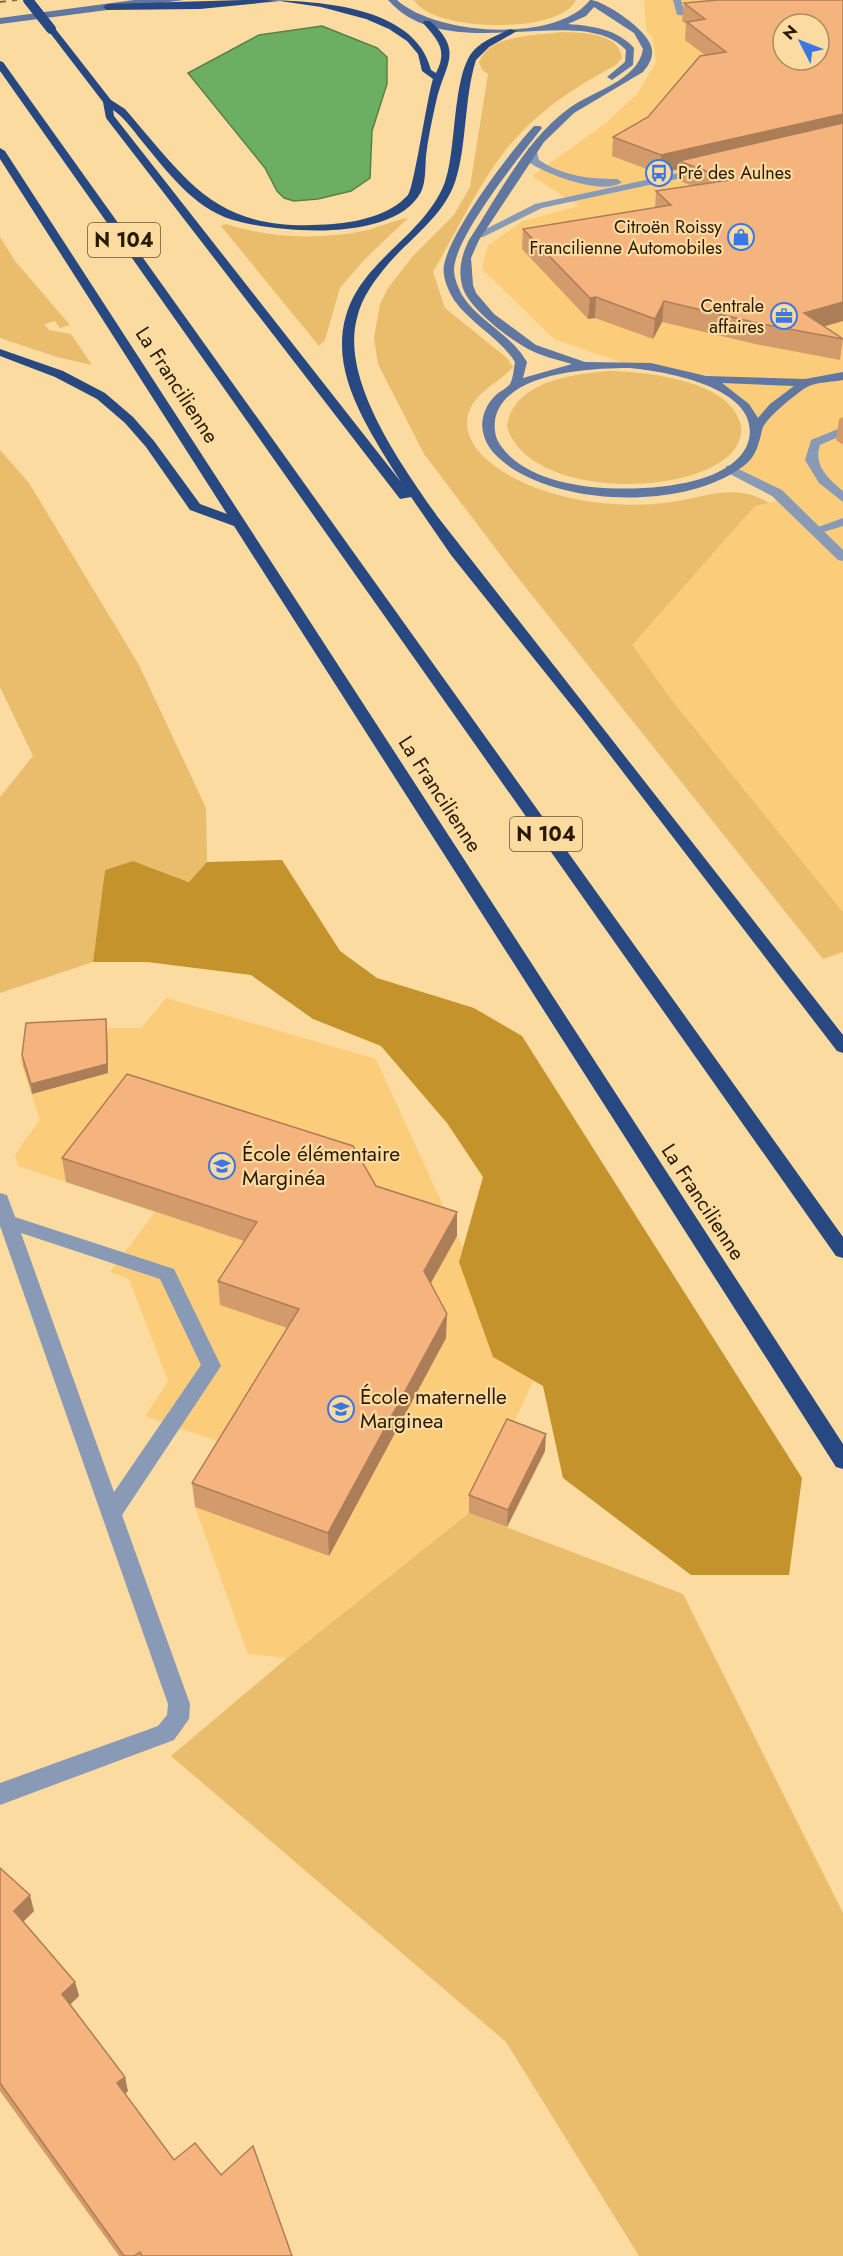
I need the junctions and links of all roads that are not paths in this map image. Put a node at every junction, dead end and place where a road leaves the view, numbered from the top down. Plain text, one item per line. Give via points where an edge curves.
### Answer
1 (28, 0) edge
2 (153, 0) edge
3 (180, 0) edge
4 (276, 0) edge
5 (283, 0) edge
6 (391, 0) edge
7 (677, 0) edge
8 (594, 2) edge
9 (107, 7) junction
10 (722, 12) edge
11 (0, 21) edge
12 (427, 23) junction
13 (553, 26) junction
14 (513, 31) junction
15 (0, 64) edge
16 (438, 78) junction
17 (108, 102) junction
18 (0, 150) edge
19 (532, 150) junction
20 (714, 168) edge
21 (658, 181) junction
22 (479, 235) junction
23 (0, 352) edge
24 (588, 365) junction
25 (843, 376) edge
26 (698, 378) junction
27 (805, 382) junction
28 (515, 386) junction
29 (756, 428) junction
30 (843, 431) edge
31 (730, 469) junction
32 (843, 498) edge
33 (239, 522) junction
34 (843, 522) edge
35 (434, 525) junction
36 (817, 530) junction
37 (843, 557) edge
38 (843, 1047) edge
39 (0, 1200) edge
40 (7, 1221) junction
41 (843, 1251) edge
42 (843, 1461) edge
43 (111, 1514) junction
44 (0, 1794) edge

1 - 17 highway, bridge
2 - 9 street
3 - 9 street
4 - 9 highway
5 - 16 highway via 334,6 403,34 422,50 428,71
6 - 12 street via 403,13
7 - 10 street via 680,13
8 - 13 street via 580,16
8 - 19 street via 638,31 648,49 646,61 633,75 571,111
9 - 11 street
12 - 14 street via 468,31
12 - 16 highway via 447,51 446,64
13 - 14 street
13 - 28 street via 613,36 625,42 632,54 626,67 562,107 524,141 450,263 453,287 465,307 516,351 521,362
14 - 35 highway via 474,53 444,196 422,225 371,276 351,317 348,344 360,394 387,449
15 - 41 highway, La Francilienne / N 104
16 - 17 highway via 417,191 405,204 382,216 325,227 264,225 216,209 196,193 122,111
17 - 35 highway via 109,116 400,491
18 - 33 highway, La Francilienne / N 104
19 - 21 street via 537,164 565,177 600,182
19 - 22 street
20 - 21 street
21 - 22 street via 539,206
22 - 24 street via 466,258 471,294 490,316 519,339 557,358
23 - 33 highway via 59,374 102,396 150,444 195,507
24 - 26 street via 646,366
24 - 28 street via 548,373
25 - 27 street
26 - 27 street
26 - 29 street via 741,402
27 - 29 street
28 - 31 street via 492,407 487,419 488,432 504,456 538,477 586,490 640,493 691,486
29 - 31 street via 749,453
30 - 32 street via 814,443 810,459 816,472
31 - 36 street via 777,493
33 - 42 highway, La Francilienne / N 104
34 - 36 street
35 - 38 highway
36 - 37 street
39 - 40 street
40 - 43 street
40 - 43 street via 167,1274 211,1366
43 - 44 street via 178,1704 178,1719 166,1733

